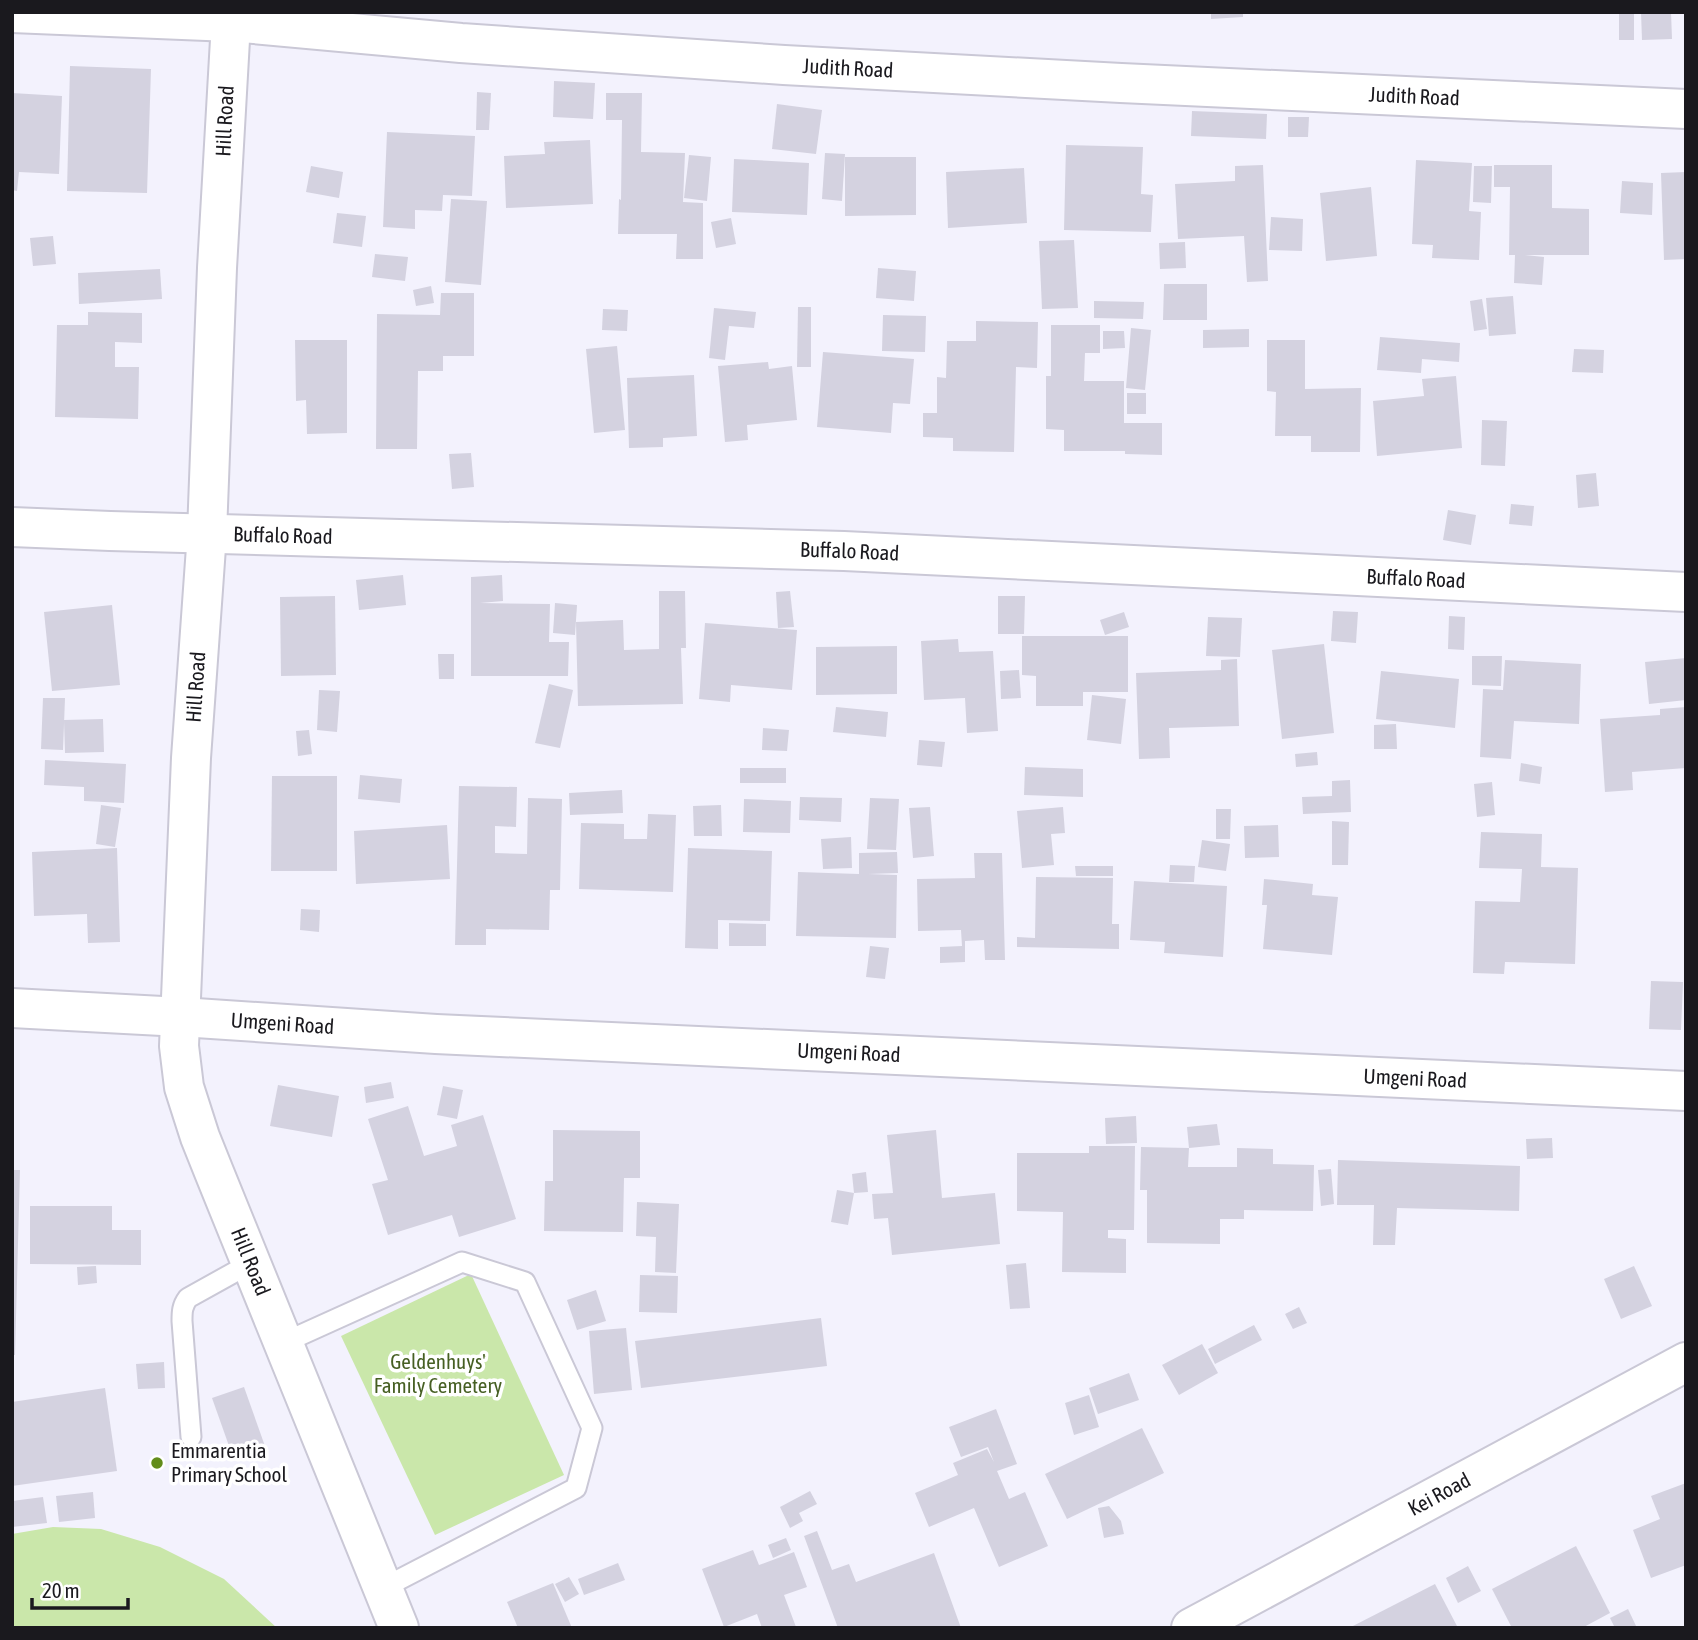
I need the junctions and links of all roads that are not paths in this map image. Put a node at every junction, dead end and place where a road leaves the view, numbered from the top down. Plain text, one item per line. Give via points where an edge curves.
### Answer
1 (12, 13) edge
2 (230, 17) edge
3 (1686, 109) edge
4 (12, 527) edge
5 (207, 533) junction
6 (1686, 592) edge
7 (12, 1008) edge
8 (181, 1017) junction
9 (1686, 1091) edge
10 (251, 1263) junction
11 (283, 1343) junction
12 (1686, 1362) edge
13 (191, 1437) dead end
14 (383, 1588) junction
15 (399, 1628) edge
16 (1191, 1628) edge

1 - 2 street, Judith Road
2 - 3 street, Judith Road via 461,43 784,65
2 - 5 street, Hill Road
4 - 5 street, Buffalo Road
5 - 6 street, Buffalo Road via 844,551
5 - 8 street, Hill Road via 191,758
7 - 8 street, Umgeni Road
8 - 9 street, Umgeni Road via 464,1035
8 - 10 street, Hill Road via 184,1087
10 - 11 street, Hill Road
10 - 13 lane via 183,1304
11 - 14 street, Hill Road
11 - 14 lane via 462,1262 525,1282 592,1428 576,1488
12 - 16 street, Kei Road
14 - 15 street, Hill Road

